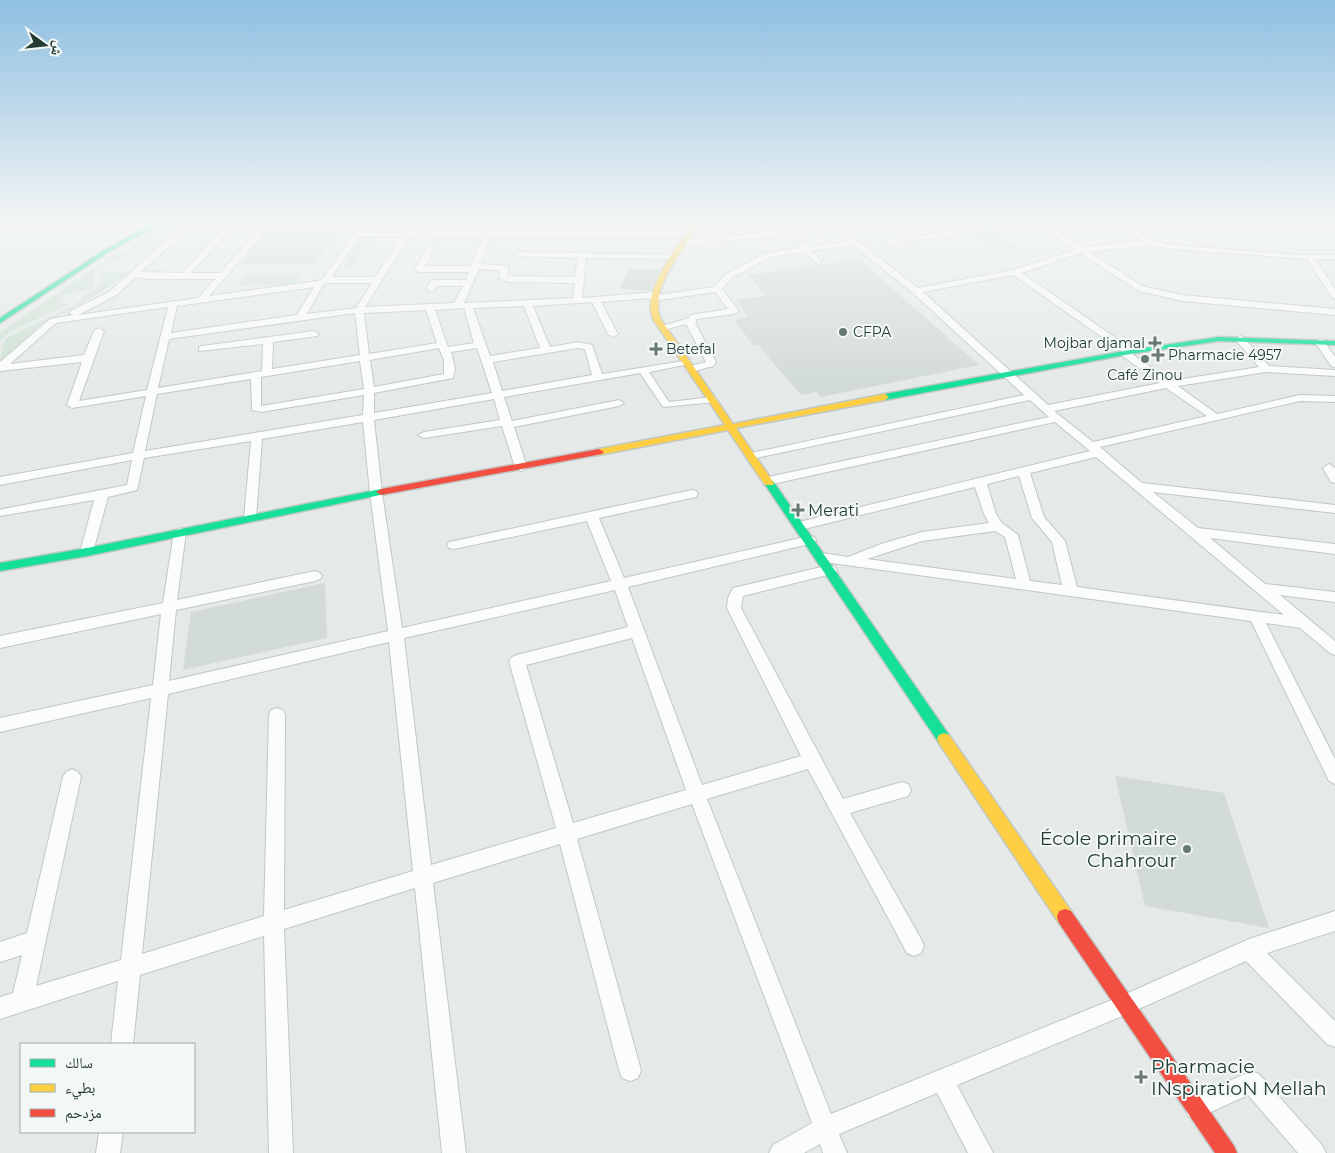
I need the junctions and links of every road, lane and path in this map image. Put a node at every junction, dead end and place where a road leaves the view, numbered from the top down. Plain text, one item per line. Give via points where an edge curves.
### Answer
1 (59, 273) edge
2 (73, 273) edge
3 (187, 273) edge
4 (225, 273) edge
5 (329, 273) edge
6 (383, 273) edge
7 (473, 273) edge
8 (503, 273) edge
9 (581, 273) edge
10 (667, 273) edge
11 (734, 273) edge
12 (893, 273) edge
13 (1011, 273) edge
14 (1016, 273) edge
15 (1116, 273) edge
16 (1320, 273) edge
17 (135, 274) joint
18 (184, 276) junction
19 (222, 276) junction
20 (379, 280) junction
21 (580, 280) junction
22 (323, 281) junction
23 (469, 283) junction
24 (431, 289) dead end
25 (717, 289) junction
26 (916, 291) junction
27 (655, 294) junction
28 (1335, 296) edge
29 (595, 299) junction
30 (201, 300) junction
31 (576, 301) junction
32 (527, 303) junction
33 (174, 304) junction
34 (462, 305) junction
35 (430, 307) junction
36 (359, 310) junction
37 (0, 312) edge
38 (1335, 312) edge
39 (301, 316) junction
40 (691, 320) junction
41 (0, 321) edge
42 (53, 321) junction
43 (249, 324) junction
44 (664, 327) junction
45 (99, 331) dead end
46 (314, 334) dead end
47 (613, 334) dead end
48 (166, 337) junction
49 (1240, 339) junction
50 (268, 340) junction
51 (248, 342) junction
52 (1320, 342) junction
53 (1335, 342) edge
54 (480, 345) junction
55 (444, 347) junction
56 (202, 349) dead end
57 (546, 350) junction
58 (1127, 353) junction
59 (88, 358) junction
60 (366, 358) junction
61 (487, 360) junction
62 (1335, 364) edge
63 (688, 365) junction
64 (0, 367) edge
65 (1266, 369) junction
66 (643, 370) junction
67 (1335, 372) edge
68 (261, 374) junction
69 (1006, 374) junction
70 (598, 378) junction
71 (1169, 384) junction
72 (369, 390) junction
73 (154, 391) junction
74 (498, 395) junction
75 (1032, 396) junction
76 (1335, 399) edge
77 (712, 400) junction
78 (618, 403) dead end
79 (1046, 409) junction
80 (1215, 417) junction
81 (368, 418) junction
82 (1058, 418) junction
83 (507, 423) junction
84 (731, 427) junction
85 (424, 435) dead end
86 (257, 437) junction
87 (1095, 449) junction
88 (140, 455) junction
89 (751, 456) junction
90 (521, 467) junction
91 (1023, 471) junction
92 (0, 481) edge
93 (768, 481) junction
94 (980, 482) junction
95 (1139, 486) junction
96 (376, 493) junction
97 (692, 494) dead end
98 (102, 495) junction
99 (1335, 509) edge
100 (2, 513) dead end
101 (592, 516) junction
102 (250, 518) junction
103 (800, 526) junction
104 (997, 526) junction
105 (180, 532) junction
106 (1193, 532) junction
107 (809, 540) junction
108 (454, 545) dead end
109 (1335, 549) edge
110 (87, 552) junction
111 (822, 558) junction
112 (849, 562) junction
113 (0, 567) edge
114 (830, 570) junction
115 (315, 576) dead end
116 (620, 585) junction
117 (1024, 585) junction
118 (1260, 588) junction
119 (1071, 592) junction
120 (1335, 597) edge
121 (169, 607) junction
122 (1256, 617) junction
123 (1304, 624) junction
124 (636, 631) junction
125 (396, 634) junction
126 (0, 642) edge
127 (1335, 649) edge
128 (160, 691) junction
129 (277, 715) dead end
130 (0, 725) edge
131 (812, 760) junction
132 (1335, 776) edge
133 (72, 777) dead end
134 (902, 790) dead end
135 (697, 795) junction
136 (838, 808) junction
137 (568, 834) junction
138 (422, 877) junction
139 (1335, 921) edge
140 (274, 923) junction
141 (36, 940) junction
142 (914, 946) dead end
143 (1249, 949) junction
144 (0, 952) edge
145 (131, 968) junction
146 (22, 1001) junction
147 (1125, 1005) junction
148 (0, 1008) edge
149 (1335, 1036) edge
150 (122, 1043) edge
151 (630, 1070) dead end
152 (942, 1080) junction
153 (1196, 1108) junction
154 (825, 1128) junction
155 (111, 1133) edge
156 (108, 1153) edge
157 (281, 1153) edge
158 (454, 1153) edge
159 (781, 1153) edge
160 (835, 1153) edge
161 (981, 1153) edge
162 (1227, 1153) edge
163 (1314, 1153) edge

1 - 37 main road
2 - 41 main road
3 - 18 street
4 - 19 street
5 - 22 street
6 - 20 street
7 - 23 street
8 - 21 street via 503,278 508,279
9 - 21 street
10 - 27 main road
11 - 25 street
12 - 26 street
13 - 26 street
14 - 58 street
15 - 38 street via 1139,288 1182,298
16 - 28 street
17 - 18 street
17 - 42 street via 112,294
18 - 19 street
19 - 30 street
20 - 22 street
20 - 36 street
21 - 31 street
22 - 30 street
22 - 39 street
23 - 24 street via 433,284
23 - 34 street
25 - 27 street
25 - 40 street via 734,311
26 - 69 street
27 - 29 street
27 - 44 main road via 653,310
29 - 31 street
29 - 47 street
30 - 33 street
31 - 32 street
32 - 34 street
32 - 57 street
33 - 42 street
33 - 48 street
34 - 35 street
34 - 54 street
35 - 36 street
35 - 55 street
36 - 39 street
36 - 60 street
39 - 43 street
40 - 44 street
40 - 63 street via 711,362
42 - 64 street
43 - 48 street
43 - 51 street
44 - 63 main road
45 - 59 street
46 - 50 street
48 - 73 street
49 - 52 main road
49 - 58 main road via 1200,341
49 - 65 street
50 - 51 street
50 - 68 street
51 - 56 street
52 - 53 main road
52 - 62 street
54 - 55 street
54 - 61 street
55 - 60 street
55 - 72 street via 451,371 449,376
57 - 61 street
57 - 70 street via 586,345
58 - 69 main road
58 - 71 street
59 - 64 street
59 - 73 street via 72,405
60 - 68 street
60 - 72 street
61 - 74 street
63 - 66 street
63 - 77 main road
65 - 67 street
65 - 71 street
66 - 70 street
66 - 77 street via 667,405
68 - 72 street via 258,409
68 - 73 street
69 - 75 street
69 - 84 main road
70 - 74 street
71 - 79 street
71 - 80 street
72 - 81 street
73 - 88 street
74 - 81 street
74 - 83 street
75 - 79 street
75 - 89 street
76 - 80 street via 1300,398
77 - 84 main road
78 - 83 street
79 - 82 street
80 - 87 street
81 - 86 street
81 - 96 street
82 - 87 street
82 - 93 street
83 - 85 street
83 - 90 street
84 - 89 main road
84 - 90 main road
86 - 88 street
86 - 102 street
87 - 91 street
87 - 95 street
88 - 92 street
88 - 98 street via 133,487
89 - 93 main road
90 - 96 main road
91 - 94 street
91 - 119 street via 1038,518 1058,541
93 - 103 main road
94 - 103 street
94 - 104 street
95 - 99 street
95 - 106 street
96 - 102 main road
96 - 125 street
97 - 101 street
98 - 100 street
98 - 110 street
101 - 108 street
101 - 116 street
102 - 105 main road
103 - 107 main road
104 - 112 street via 900,542
104 - 117 street via 1011,535
105 - 110 main road
105 - 121 street
106 - 109 street
106 - 118 street
107 - 111 main road
107 - 116 street
110 - 113 main road
111 - 112 street
111 - 114 main road
112 - 117 street
114 - 131 street via 738,592 734,598 734,608
114 - 147 main road
115 - 121 street
116 - 124 street
116 - 125 street
117 - 119 street
118 - 120 street
118 - 123 street
119 - 122 street
121 - 126 street
121 - 128 street
122 - 123 street
122 - 132 street
123 - 127 street
124 - 135 street
124 - 137 street via 517,661
125 - 128 street
125 - 138 street
128 - 130 street
128 - 145 street
129 - 140 street
131 - 135 street
131 - 136 street
133 - 141 street
134 - 136 street
135 - 137 street
135 - 154 street
136 - 142 street
137 - 138 street
137 - 151 street
138 - 140 street
138 - 158 street
139 - 143 street
140 - 145 street
140 - 157 street
141 - 144 street
141 - 146 street
143 - 147 street
143 - 149 street
145 - 146 street
145 - 150 street
146 - 148 street
147 - 152 street
147 - 153 main road
152 - 154 street
152 - 161 street
153 - 162 main road
153 - 163 street via 1252,1082
154 - 159 street
154 - 160 street
155 - 156 street

